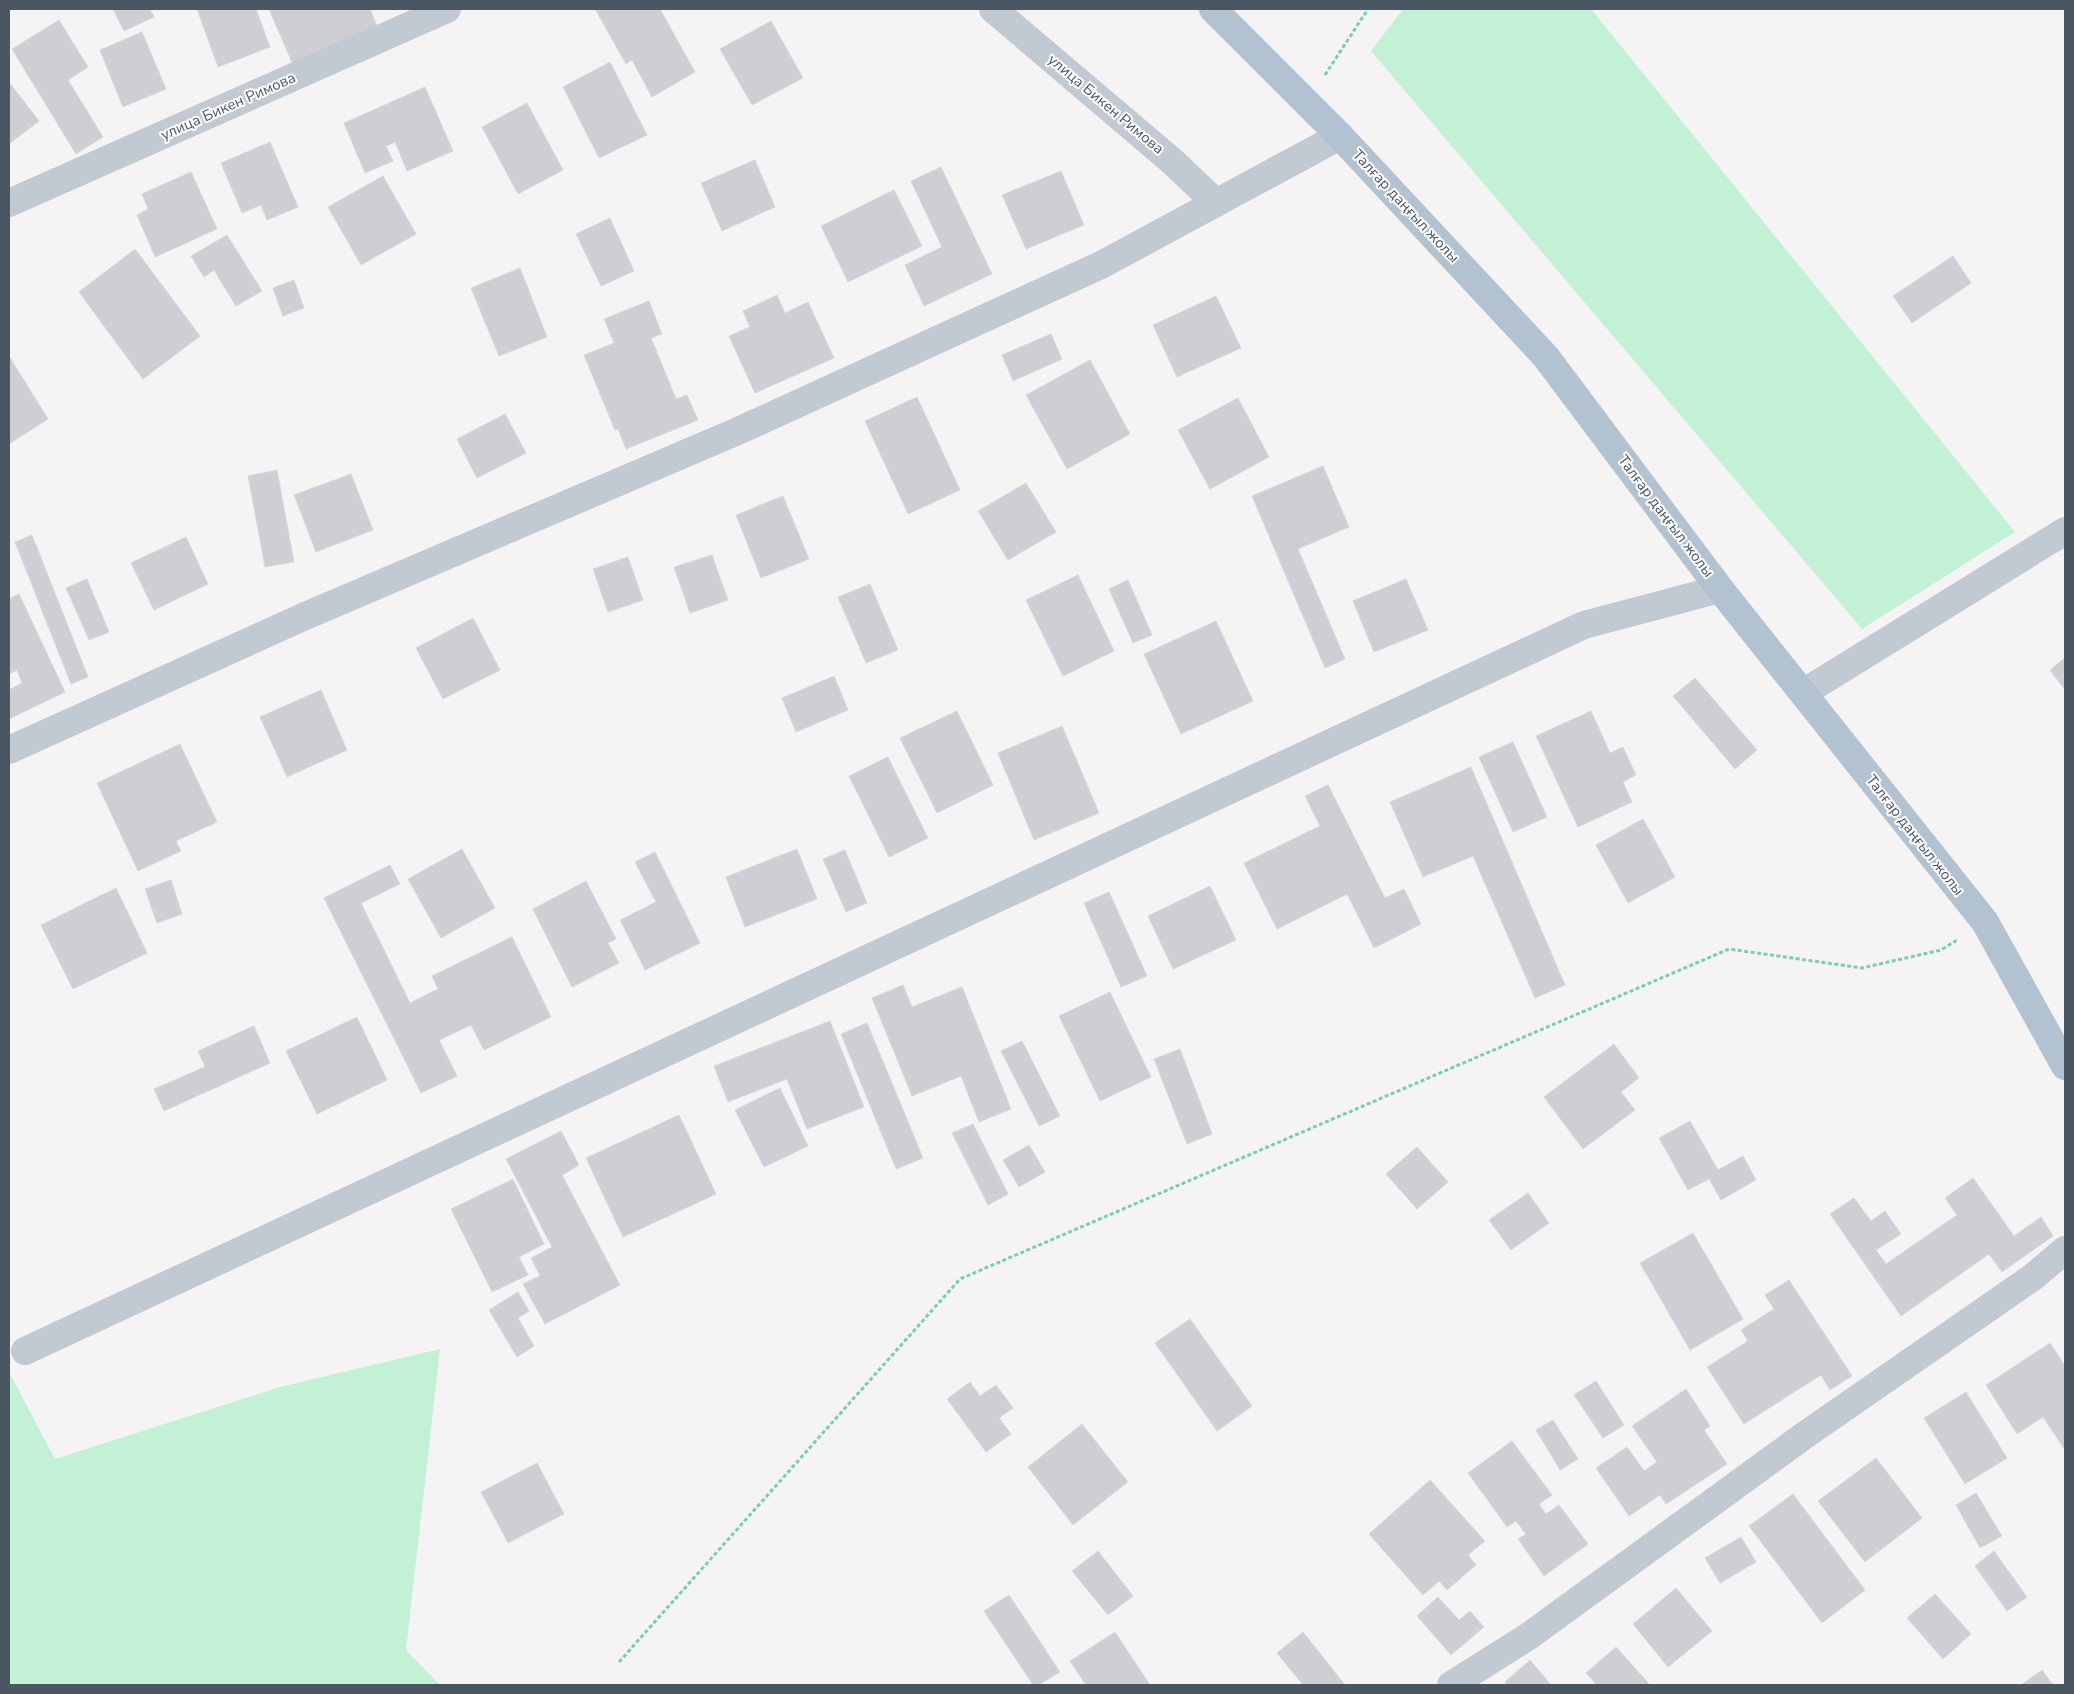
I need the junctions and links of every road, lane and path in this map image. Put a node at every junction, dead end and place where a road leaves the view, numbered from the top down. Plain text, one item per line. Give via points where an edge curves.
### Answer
1 (447, 9) edge
2 (993, 9) edge
3 (1214, 9) edge
4 (1368, 9) edge
5 (1307, 103) junction
6 (1340, 136) junction
7 (9, 203) edge
8 (1216, 203) junction
9 (2065, 532) edge
10 (1720, 589) junction
11 (1803, 694) junction
12 (9, 750) edge
13 (1985, 922) junction
14 (2065, 1066) edge
15 (2065, 1250) edge
16 (25, 1351) dead end
17 (619, 1662) dead end
18 (1451, 1685) edge

1 - 7 street, улица Бикен Римова
2 - 8 street, улица Бикен Римова via 1173,162
3 - 5 main road, Талғар даңғыл жолы
4 - 5 path
5 - 6 main road, Талғар даңғыл жолы
6 - 8 street
6 - 10 main road, Талғар даңғыл жолы via 1546,357
8 - 12 street via 1101,265 738,431 303,617
9 - 11 street
10 - 11 main road, Талғар даңғыл жолы
10 - 16 street via 1584,625
11 - 13 main road, Талғар даңғыл жолы
13 - 14 main road, Талғар даңғыл жолы
13 - 17 path via 1941,950 1862,968 1729,949 960,1279
15 - 18 street via 2033,1277 1805,1436 1529,1636

